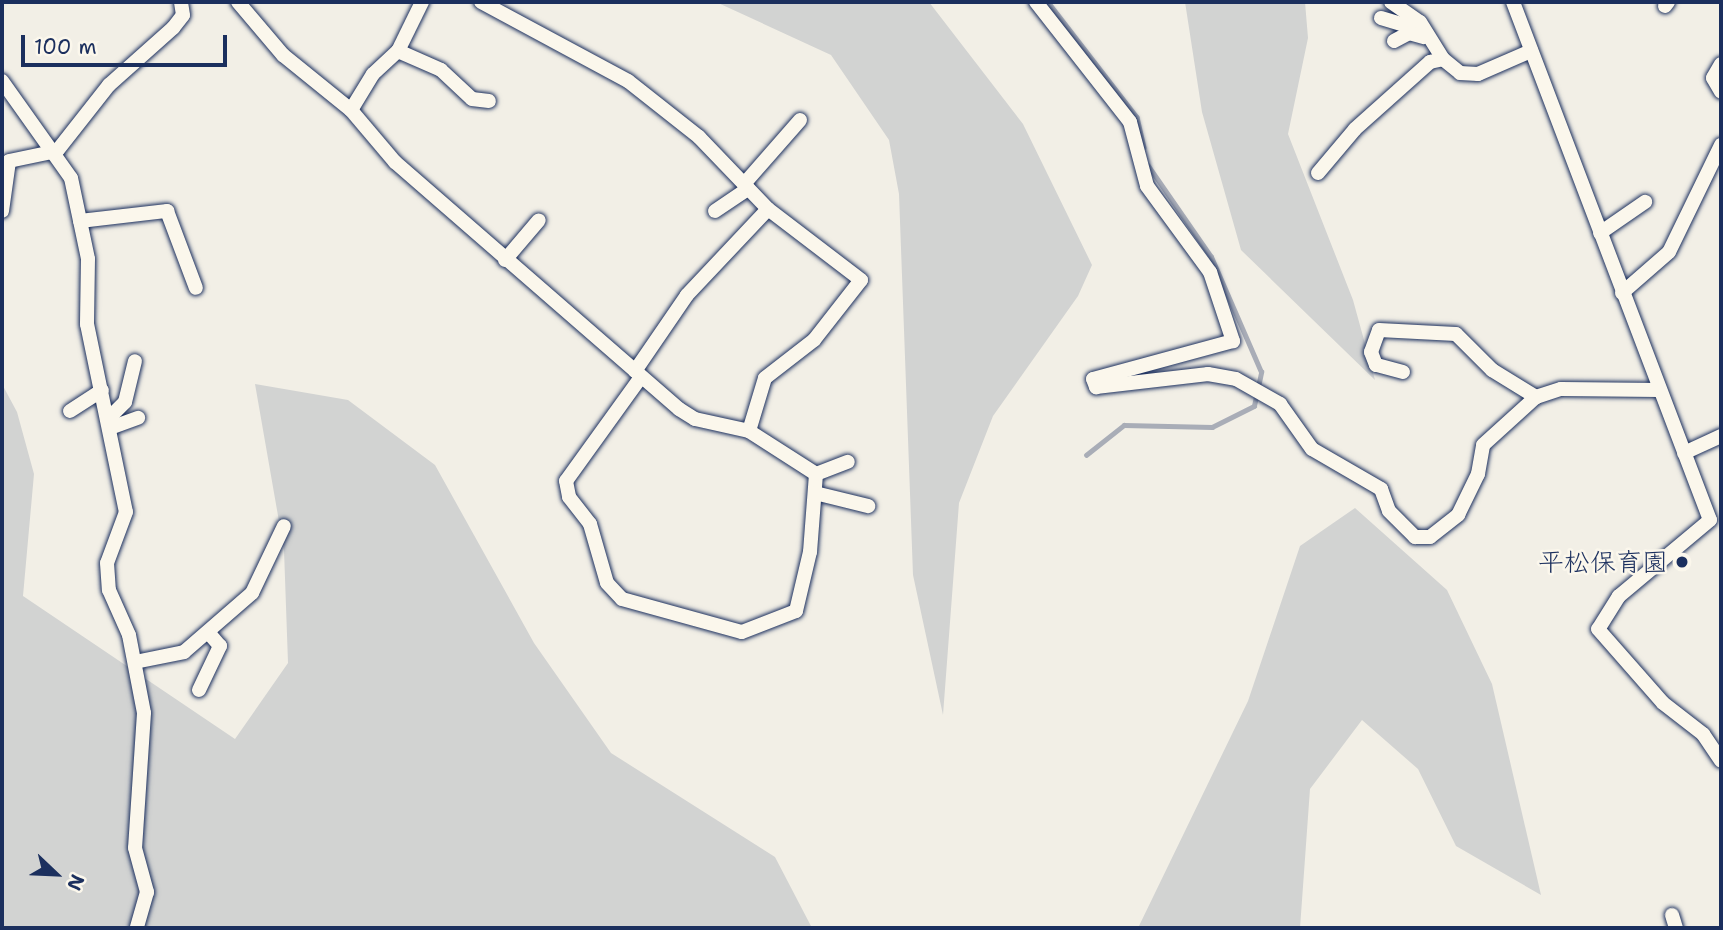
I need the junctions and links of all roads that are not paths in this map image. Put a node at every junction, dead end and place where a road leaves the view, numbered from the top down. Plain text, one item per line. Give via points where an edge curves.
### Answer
1 (181, 2) edge
2 (238, 2) edge
3 (422, 2) edge
4 (481, 2) edge
5 (1036, 2) edge
6 (1391, 2) edge
7 (1513, 2) edge
8 (1381, 18) dead end
9 (1429, 36) junction
10 (1394, 41) dead end
11 (398, 51) junction
12 (1531, 51) junction
13 (1443, 59) junction
14 (1721, 64) edge
15 (2, 80) edge
16 (1721, 92) edge
17 (489, 101) dead end
18 (351, 110) junction
19 (800, 120) dead end
20 (1721, 145) edge
21 (57, 151) junction
22 (1318, 173) dead end
23 (746, 186) junction
24 (1645, 202) dead end
25 (768, 209) junction
26 (2, 211) edge
27 (715, 211) dead end
28 (538, 220) dead end
29 (80, 221) junction
30 (1600, 233) junction
31 (505, 260) junction
32 (196, 288) dead end
33 (1622, 293) junction
34 (135, 361) dead end
35 (1403, 372) dead end
36 (638, 374) junction
37 (102, 390) junction
38 (1659, 390) junction
39 (1536, 397) junction
40 (70, 411) dead end
41 (138, 418) dead end
42 (109, 423) junction
43 (749, 431) junction
44 (1721, 436) edge
45 (1684, 453) junction
46 (848, 462) dead end
47 (816, 474) junction
48 (815, 493) junction
49 (868, 506) dead end
50 (1716, 522) edge
51 (284, 526) dead end
52 (208, 632) junction
53 (135, 662) junction
54 (199, 690) dead end
55 (1721, 761) edge
56 (137, 928) edge

1 - 21 street via 183,15 173,28 110,85
2 - 18 street via 283,55
3 - 11 street
4 - 23 street via 628,81 699,137
5 - 39 street via 1130,122 1147,186 1210,272 1233,341 1093,379 1096,387 1208,374 1236,379 1280,404 1312,449 1381,489 1389,511 1415,537 1430,537 1458,515 1478,474 1483,445
6 - 9 street
7 - 12 street
8 - 9 street
9 - 10 street via 1409,33
9 - 13 street
11 - 17 street via 441,70 472,99
11 - 18 street via 373,74
12 - 13 street via 1478,74 1460,73
12 - 30 street
13 - 22 street via 1430,62 1355,129
14 - 16 street via 1713,78
15 - 21 street
18 - 31 street via 396,162
19 - 23 street
20 - 33 street via 1669,252
21 - 26 street via 9,161
21 - 29 street
23 - 25 street
23 - 27 street
24 - 30 street
25 - 36 street via 687,295
25 - 43 street via 861,280 814,340 765,378
28 - 31 street
29 - 32 street via 167,211
29 - 37 street via 88,259 87,324
30 - 33 street
31 - 36 street
33 - 38 street
34 - 42 street via 125,402
35 - 39 street via 1376,365 1371,352 1379,330 1456,334 1492,370
36 - 43 street via 695,419
36 - 48 street via 566,481 569,497 590,524 611,592 742,632 787,620 796,611 810,552
37 - 40 street
37 - 42 street
38 - 39 street via 1561,389
38 - 45 street
41 - 42 street
42 - 53 street via 125,512 107,562 109,590
43 - 47 street
44 - 45 street
45 - 50 street
46 - 47 street
47 - 48 street
48 - 49 street
50 - 55 street via 1619,596 1598,629 1663,703 1703,734
51 - 52 street via 252,593
52 - 53 street via 184,652
52 - 54 street via 220,646
53 - 56 street via 144,713 135,848 146,892

